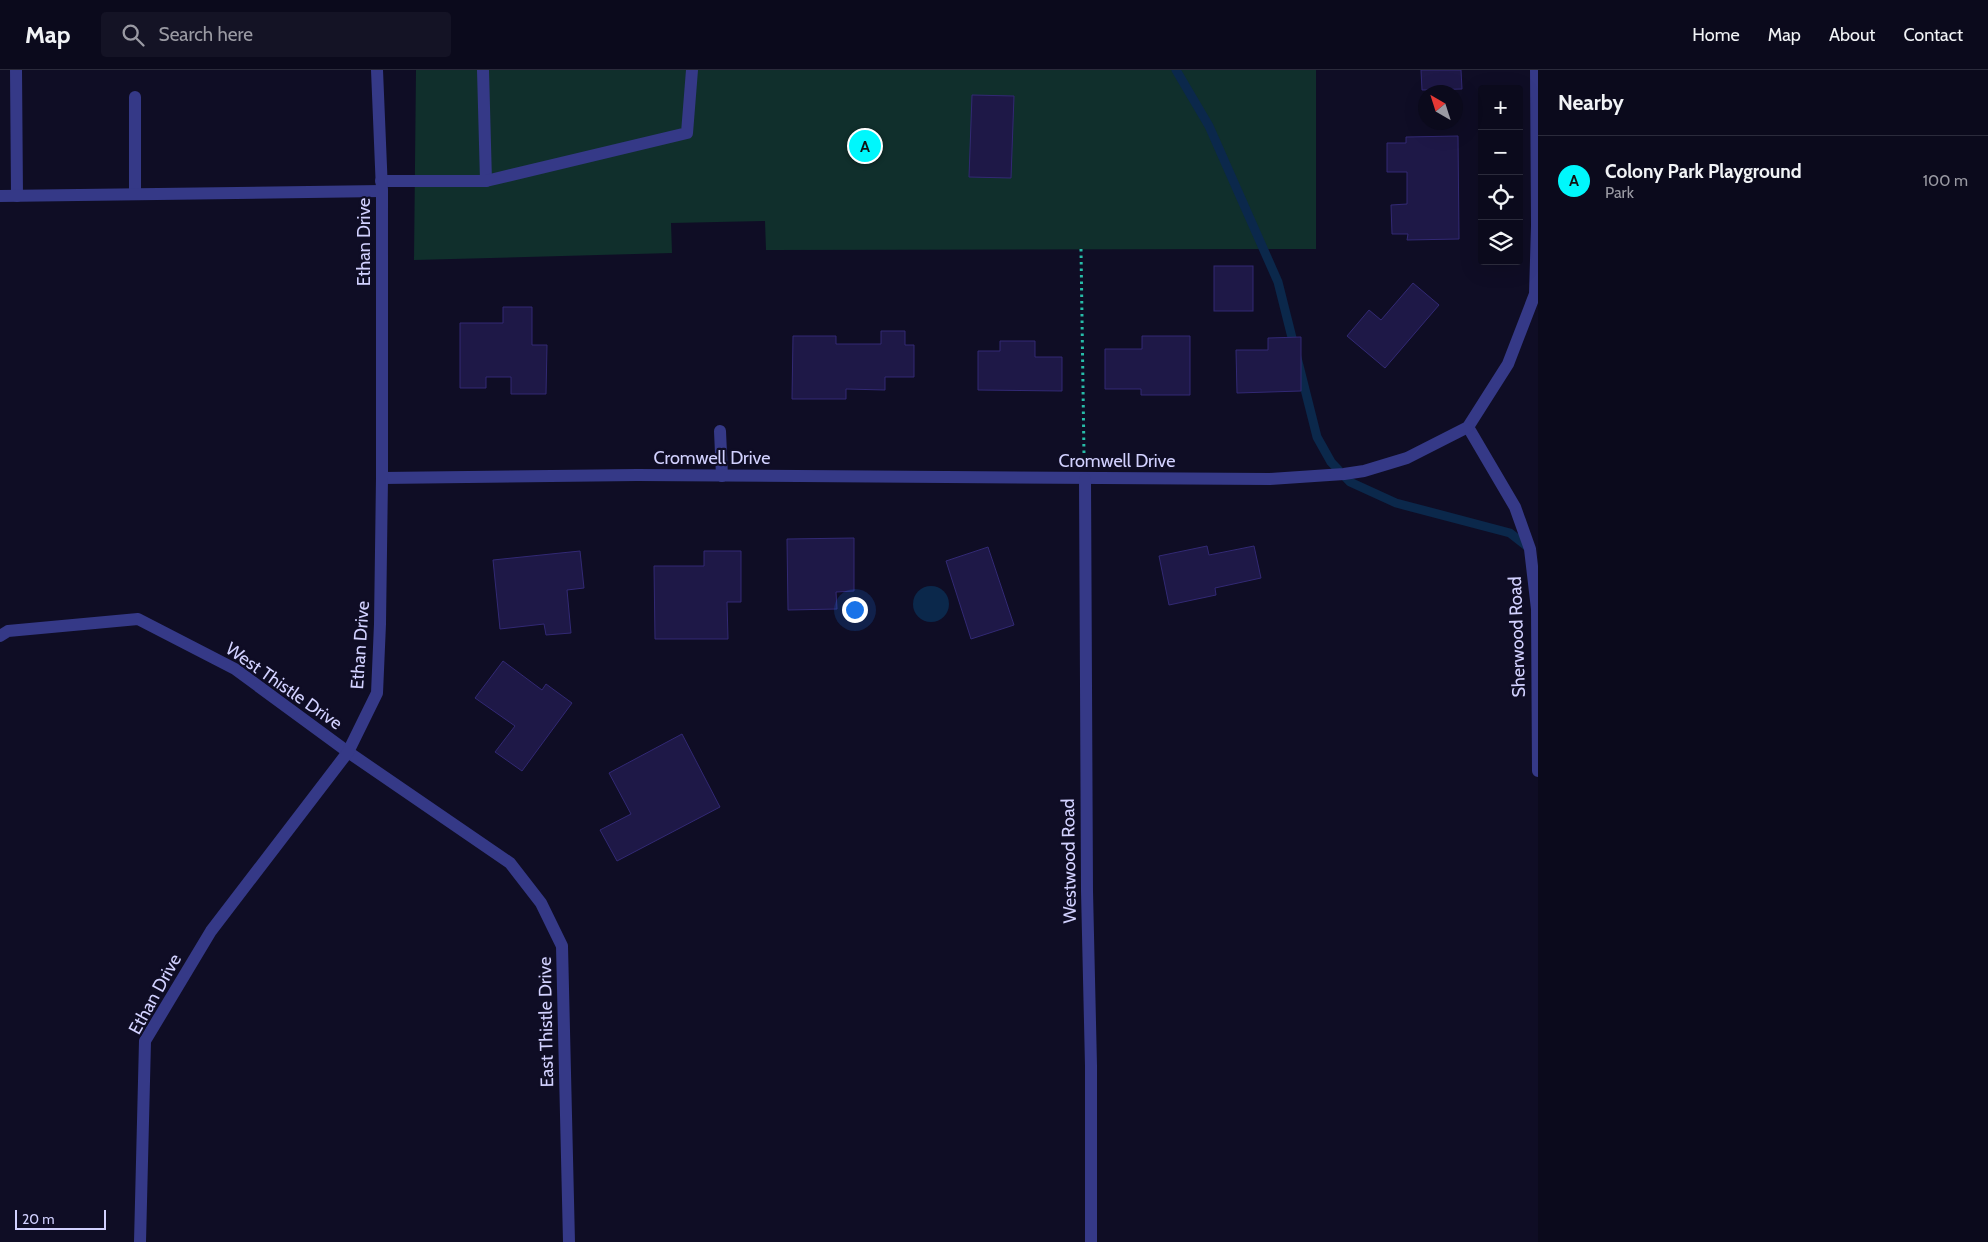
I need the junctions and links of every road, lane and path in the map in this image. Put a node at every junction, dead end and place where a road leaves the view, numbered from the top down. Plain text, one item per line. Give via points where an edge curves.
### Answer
1 (16, 70) edge
2 (377, 70) edge
3 (483, 70) edge
4 (692, 70) edge
5 (1536, 70) edge
6 (135, 97) dead end
7 (486, 181) junction
8 (382, 186) junction
9 (135, 194) junction
10 (0, 196) edge
11 (17, 196) junction
12 (1081, 249) dead end
13 (1468, 427) junction
14 (720, 431) dead end
15 (722, 476) junction
16 (382, 478) junction
17 (1085, 479) junction
18 (0, 636) edge
19 (348, 752) junction
20 (1538, 771) edge
21 (140, 1242) edge
22 (569, 1242) edge
23 (1091, 1242) edge

1 - 11 street
2 - 8 street, Ethan Drive
3 - 7 street
4 - 7 street via 687,132
5 - 13 street via 1534,294 1508,364
6 - 9 street
7 - 8 street
8 - 9 street
8 - 16 street, Ethan Drive
9 - 11 street
10 - 11 street
12 - 17 path
13 - 17 street, Cromwell Drive via 1407,458 1344,474 1270,479
13 - 20 street, Sherwood Road via 1515,507 1530,549 1537,609
14 - 15 street
15 - 16 street, Cromwell Drive
15 - 17 street, Cromwell Drive
16 - 19 street, Ethan Drive via 378,693
17 - 23 street, Westwood Road
18 - 19 street, West Thistle Drive via 8,631 138,619 235,669
19 - 21 street, Ethan Drive via 212,931 145,1041
19 - 22 street, East Thistle Drive via 510,863 541,903 562,946

